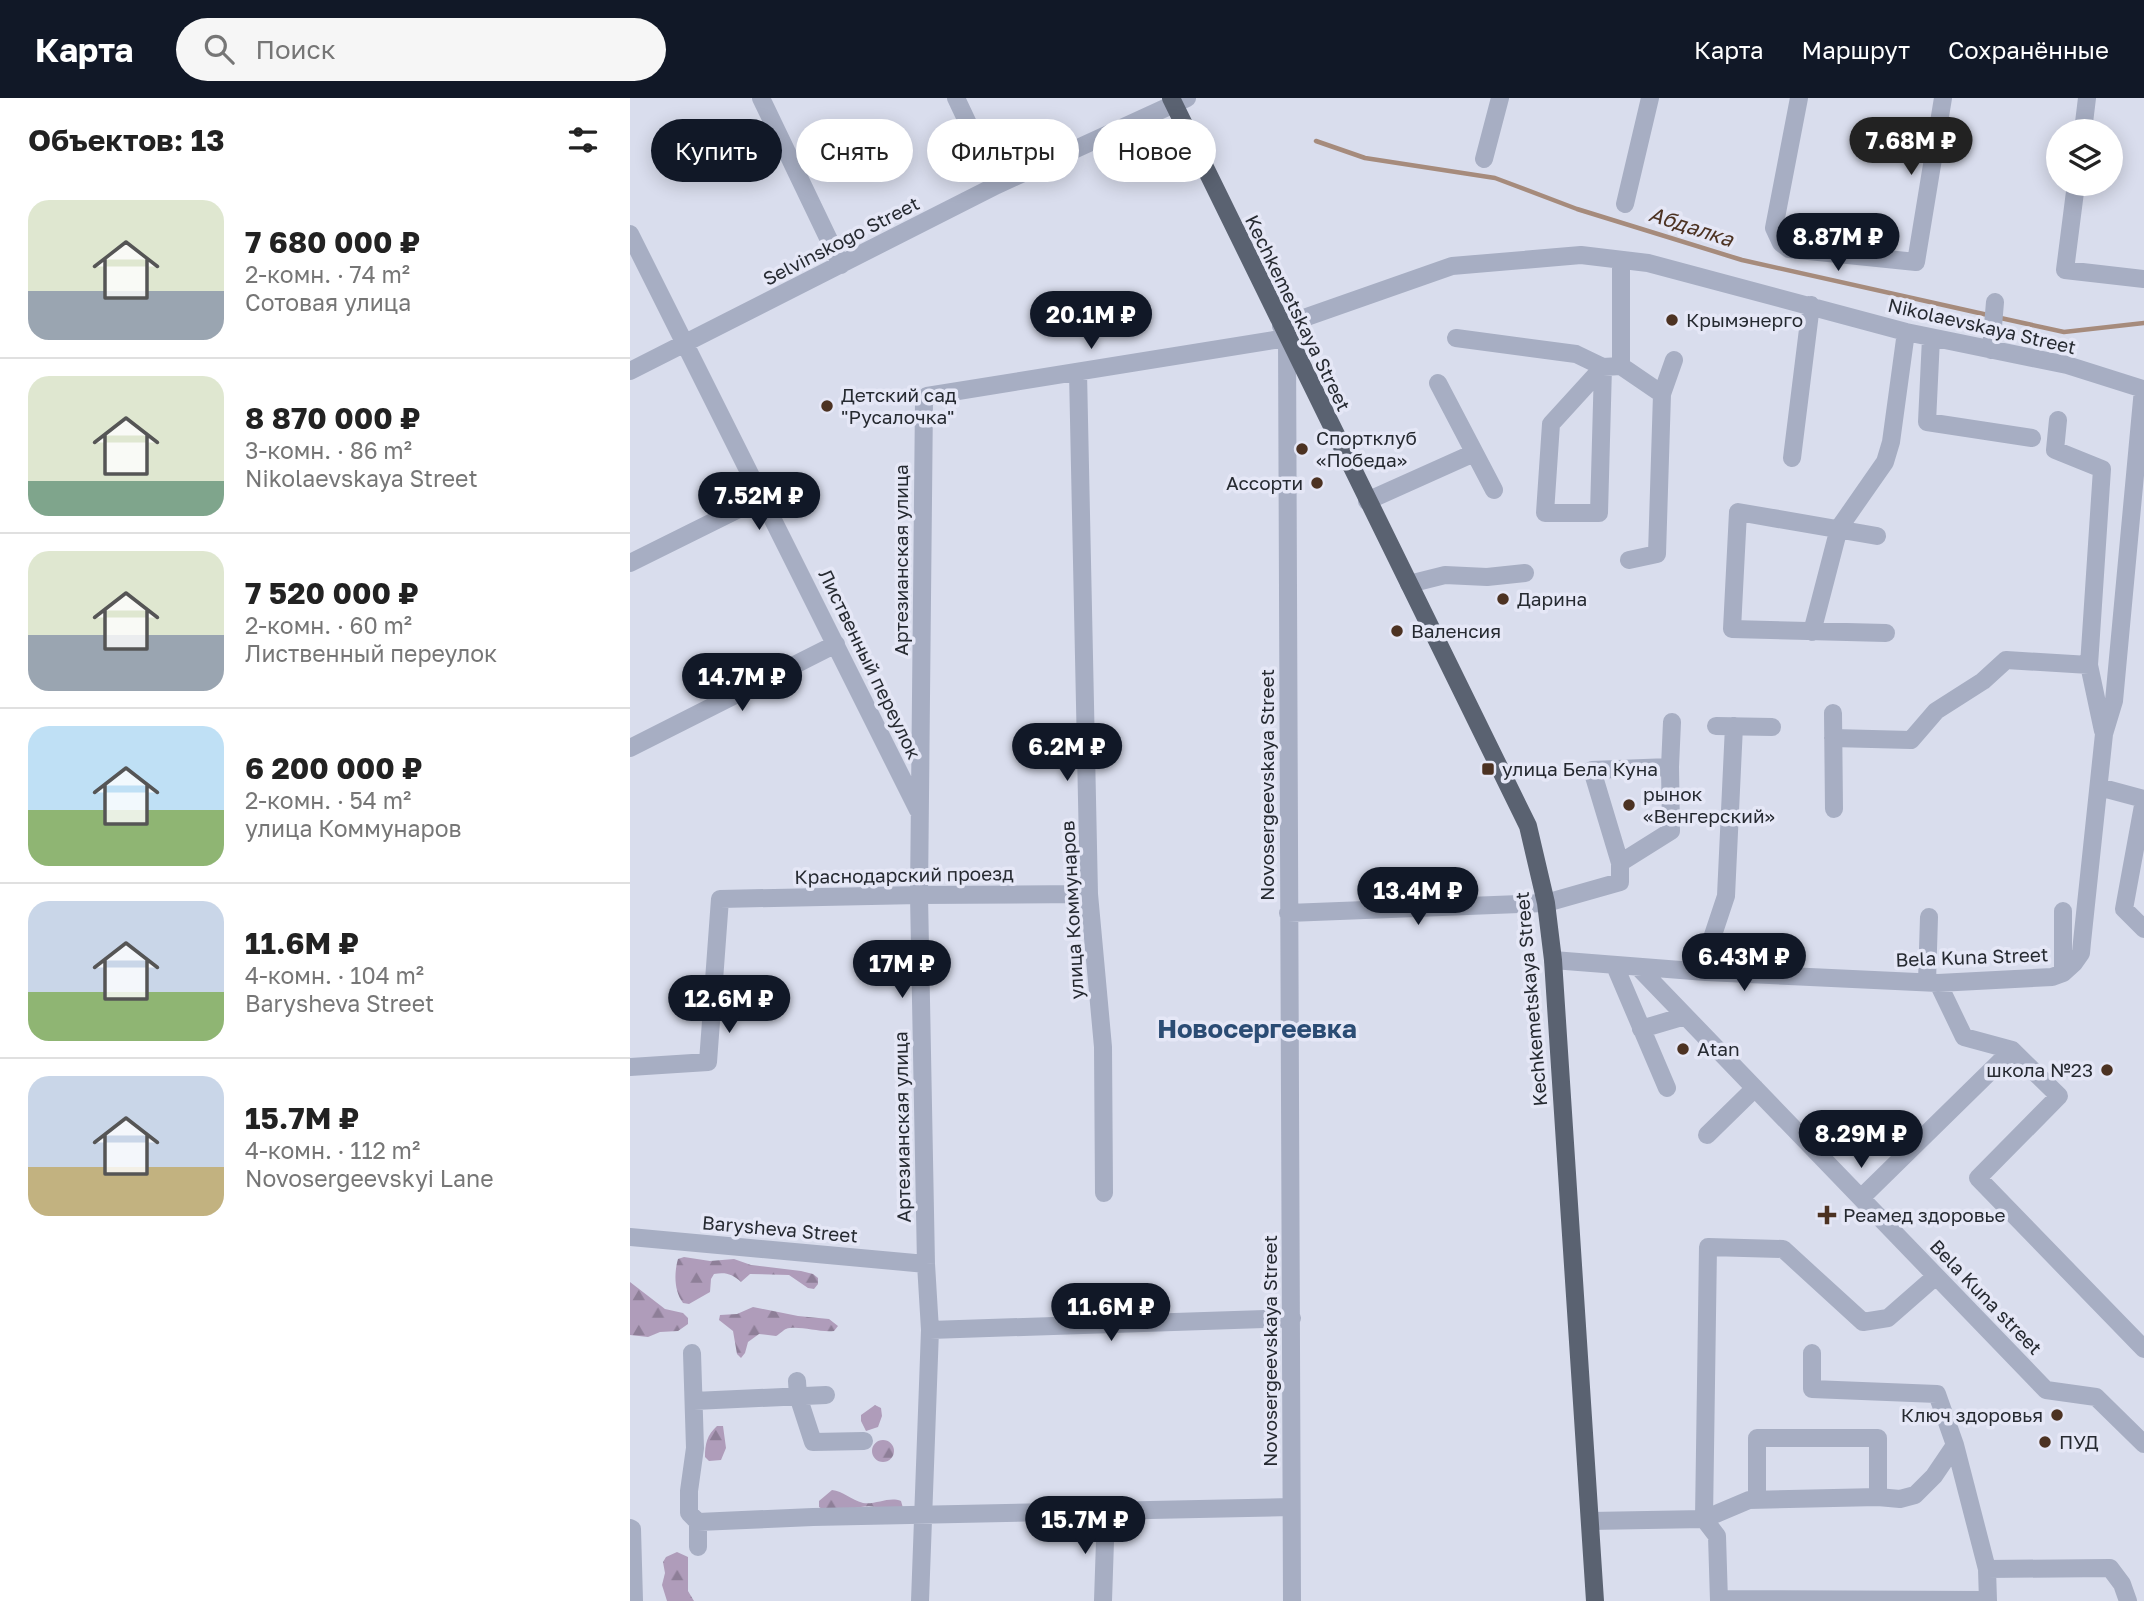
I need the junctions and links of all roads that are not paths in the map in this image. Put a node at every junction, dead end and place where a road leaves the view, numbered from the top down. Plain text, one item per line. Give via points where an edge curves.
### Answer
1 (761, 98) edge
2 (956, 98) edge
3 (1500, 98) edge
4 (1650, 98) edge
5 (1798, 98) edge
6 (1943, 98) edge
7 (2087, 98) edge
8 (1177, 100) edge
9 (2084, 119) edge
10 (1484, 159) dead end
11 (997, 185) junction
12 (2074, 196) edge
13 (1625, 204) dead end
14 (630, 234) edge
15 (1621, 260) junction
16 (841, 265) junction
17 (2144, 279) edge
18 (1995, 302) dead end
19 (1811, 305) junction
20 (1284, 332) junction
21 (1906, 332) junction
22 (1456, 338) dead end
23 (1931, 338) junction
24 (685, 344) junction
25 (1991, 350) junction
26 (1674, 360) dead end
27 (1612, 366) junction
28 (630, 371) edge
29 (1078, 372) junction
30 (1438, 383) dead end
31 (2143, 389) edge
32 (1662, 394) junction
33 (2058, 420) dead end
34 (2032, 438) dead end
35 (2142, 438) edge
36 (1474, 453) junction
37 (1792, 458) dead end
38 (1494, 490) dead end
39 (763, 497) junction
40 (1367, 501) junction
41 (1839, 528) junction
42 (1877, 536) dead end
43 (1629, 560) dead end
44 (630, 563) edge
45 (2136, 571) edge
46 (1525, 573) dead end
47 (1409, 584) junction
48 (1812, 632) junction
49 (1886, 633) dead end
50 (836, 645) junction
51 (2089, 665) junction
52 (1833, 713) dead end
53 (1672, 722) dead end
54 (1772, 727) dead end
55 (2104, 734) junction
56 (1833, 738) junction
57 (630, 748) edge
58 (1670, 767) junction
59 (2099, 787) junction
60 (2144, 799) edge
61 (1833, 809) dead end
62 (920, 813) junction
63 (1620, 863) junction
64 (1089, 894) junction
65 (919, 895) junction
66 (1546, 903) junction
67 (2063, 911) dead end
68 (1288, 913) junction
69 (1929, 917) dead end
70 (2144, 929) edge
71 (1553, 960) junction
72 (1615, 966) junction
73 (1639, 968) junction
74 (1706, 972) junction
75 (2063, 973) junction
76 (1933, 983) junction
77 (1685, 1016) junction
78 (1641, 1029) junction
79 (2012, 1050) junction
80 (630, 1066) edge
81 (1667, 1088) dead end
82 (1755, 1088) junction
83 (1707, 1135) dead end
84 (1104, 1193) dead end
85 (1861, 1198) junction
86 (630, 1237) edge
87 (926, 1264) junction
88 (1936, 1276) junction
89 (1292, 1318) junction
90 (930, 1330) junction
91 (2144, 1349) edge
92 (692, 1353) dead end
93 (1812, 1353) dead end
94 (797, 1389) junction
95 (826, 1395) dead end
96 (694, 1401) junction
97 (864, 1441) dead end
98 (2144, 1444) edge
99 (1955, 1446) junction
100 (1878, 1497) junction
101 (1757, 1500) junction
102 (1290, 1507) junction
103 (1105, 1511) junction
104 (924, 1516) junction
105 (1704, 1519) junction
106 (1590, 1521) junction
107 (698, 1522) junction
108 (630, 1528) edge
109 (698, 1547) dead end
110 (1987, 1569) junction
111 (1719, 1600) edge
112 (1925, 1600) edge
113 (1987, 1600) edge
114 (634, 1601) edge
115 (920, 1601) edge
116 (1103, 1601) edge
117 (1292, 1601) edge
118 (1595, 1601) edge
119 (2128, 1601) edge

1 - 16 street
2 - 11 street
3 - 10 street
4 - 13 street
5 - 6 street via 1774,228 1781,243 1789,249 1917,261
7 - 9 street
8 - 11 street, Selvinskogo Street
8 - 20 main road, Kechkemetskaya Street
11 - 16 street, Selvinskogo Street
12 - 17 street via 2065,270
14 - 24 street, Лиственный переулок
15 - 19 street, Nikolaevskaya Street
15 - 20 street, Nikolaevskaya Street via 1581,255 1452,265
15 - 27 street
16 - 24 street, Selvinskogo Street
18 - 25 street
19 - 21 street, Nikolaevskaya Street
19 - 37 street
20 - 29 street
20 - 40 main road, Kechkemetskaya Street
20 - 68 street, Novosergeevskaya Street
21 - 23 street, Nikolaevskaya Street
21 - 41 street via 1885,462
22 - 27 street via 1576,354
23 - 25 street, Nikolaevskaya Street
23 - 34 street via 1927,422
24 - 28 street, Selvinskogo Street
24 - 39 street, Лиственный переулок
25 - 31 street, Nikolaevskaya Street via 2067,365
26 - 32 street
27 - 27 street via 1551,424 1545,513 1599,513
27 - 32 street
29 - 62 street, Артезианская улица via 924,400
29 - 64 street, улица Коммунаров
30 - 36 street
31 - 35 street, Bela Kuna Street
32 - 43 street via 1657,554
33 - 51 street via 2055,450 2102,469
35 - 45 street, Bela Kuna Street
36 - 38 street
36 - 40 street
39 - 44 street
39 - 50 street, Лиственный переулок
40 - 47 main road, Kechkemetskaya Street
41 - 42 street
41 - 48 street
41 - 48 street via 1738,512 1732,629
45 - 55 street, Bela Kuna Street
46 - 47 street via 1445,575
47 - 66 main road, Kechkemetskaya Street via 1528,826
48 - 49 street
50 - 57 street
50 - 62 street, Лиственный переулок
51 - 55 street
51 - 56 street via 2006,660 1936,711 1911,740
52 - 56 street
53 - 58 street
54 - 74 street via 1725,726 1726,896
55 - 59 street, Bela Kuna Street
56 - 61 street
58 - 63 street via 1671,831
58 - 63 street via 1592,769
59 - 60 street
59 - 75 street, Bela Kuna Street via 2081,953
60 - 70 street via 2124,909
62 - 65 street, Артезианская улица
63 - 66 street via 1620,882
64 - 65 street, Краснодарский проезд
64 - 84 street, улица Коммунаров via 1102,1047
65 - 80 street, Краснодарский проезд via 720,899 708,1062
65 - 87 street, Артезианская улица
66 - 68 street
66 - 71 main road, Kechkemetskaya Street
67 - 75 street
68 - 89 street, Novosergeevskaya Street
69 - 76 street
71 - 72 street, Bela Kuna Street
71 - 106 main road, Kechkemetskaya Street
72 - 73 street, Bela Kuna Street
72 - 78 street
73 - 74 street, Bela Kuna Street
73 - 77 street, Bela Kuna street
74 - 76 street, Bela Kuna Street
75 - 76 street, Bela Kuna Street via 2043,979
76 - 79 street via 1964,1037
77 - 78 street
77 - 82 street, Bela Kuna street
78 - 81 street
79 - 85 street
79 - 91 street via 2059,1096 1978,1178
82 - 83 street
82 - 85 street, Bela Kuna street
85 - 88 street, Bela Kuna street
86 - 87 street, Barysheva Street
87 - 90 street, Артезианская улица
88 - 98 street, Bela Kuna street via 2046,1390 2096,1397
88 - 105 street via 1888,1318 1863,1322 1783,1249 1708,1247
89 - 90 street
89 - 102 street, Novosergeevskaya Street
90 - 104 street, Артезианская улица
92 - 96 street
93 - 99 street via 1812,1389 1937,1394
94 - 95 street
94 - 96 street
94 - 97 street via 813,1442
96 - 107 street via 689,1513
99 - 100 street via 1915,1495
99 - 110 street
100 - 101 street
100 - 101 street via 1878,1438 1757,1438
101 - 105 street
102 - 103 street
102 - 117 street, Novosergeevskaya Street
103 - 104 street
103 - 116 street
104 - 107 street
104 - 115 street, Артезианская улица
105 - 106 street
105 - 111 street via 1717,1536
106 - 118 main road, Kechkemetskaya Street
107 - 109 street
108 - 114 street
110 - 113 street
110 - 119 street via 2110,1568
111 - 112 street
112 - 113 street

